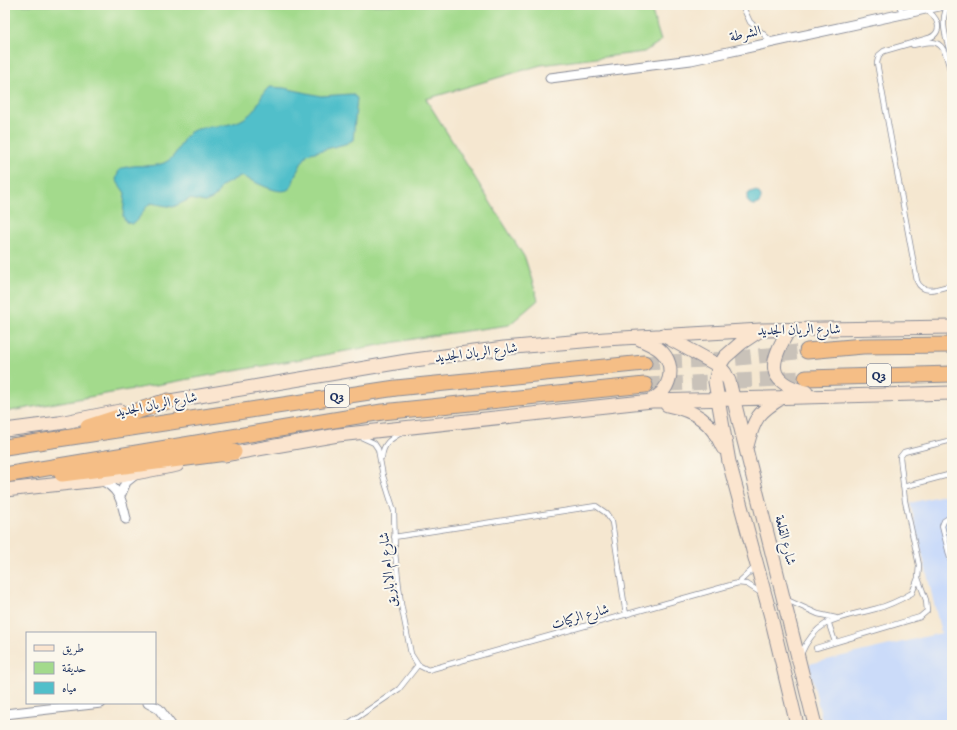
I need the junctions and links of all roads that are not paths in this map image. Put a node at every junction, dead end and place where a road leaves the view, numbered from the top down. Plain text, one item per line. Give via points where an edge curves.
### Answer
1 (742, 5) edge
2 (899, 5) edge
3 (944, 5) edge
4 (949, 5) edge
5 (924, 9) junction
6 (903, 14) junction
7 (772, 42) junction
8 (907, 45) junction
9 (952, 61) edge
10 (952, 75) edge
11 (550, 78) dead end
12 (952, 285) edge
13 (952, 327) edge
14 (761, 330) junction
15 (789, 330) junction
16 (664, 335) junction
17 (637, 338) junction
18 (952, 345) edge
19 (807, 351) tunnel mouth
20 (644, 363) tunnel mouth
21 (719, 366) junction
22 (952, 374) edge
23 (806, 378) tunnel mouth
24 (645, 385) tunnel mouth
25 (952, 393) edge
26 (824, 396) junction
27 (784, 397) junction
28 (718, 399) junction
29 (734, 399) junction
30 (168, 401) junction
31 (649, 402) junction
32 (416, 426) junction
33 (5, 430) edge
34 (349, 434) junction
35 (952, 440) edge
36 (32, 443) junction
37 (5, 447) edge
38 (747, 448) junction
39 (234, 452) junction
40 (381, 460) junction
41 (729, 462) junction
42 (34, 471) junction
43 (136, 474) junction
44 (952, 474) edge
45 (5, 475) edge
46 (99, 480) junction
47 (903, 487) junction
48 (5, 490) edge
49 (120, 496) junction
50 (952, 516) edge
51 (126, 519) dead end
52 (394, 537) junction
53 (756, 558) junction
54 (952, 566) edge
55 (918, 578) junction
56 (738, 583) junction
57 (766, 598) junction
58 (783, 598) junction
59 (626, 615) junction
60 (836, 618) junction
61 (828, 621) junction
62 (835, 642) junction
63 (816, 648) dead end
64 (798, 659) junction
65 (418, 665) junction
66 (92, 704) edge
67 (150, 704) edge
68 (5, 714) edge
69 (170, 725) edge
70 (346, 725) edge
71 (797, 725) edge
72 (815, 725) edge

1 - 7 lane via 750,22
2 - 6 lane
3 - 5 street, الشرطة
4 - 9 lane via 944,12 943,20
5 - 6 street, الشرطة
5 - 8 lane via 937,19 937,30 932,37
6 - 7 street, الشرطة
7 - 11 street, الشرطة via 691,60
8 - 10 lane via 931,42 940,45 945,52
8 - 12 lane via 884,51 879,55 877,63 917,281 921,288 929,290
13 - 15 main road, شارع الريان الجديد
14 - 15 main road, شارع الريان الجديد
14 - 16 main road, شارع الريان الجديد
14 - 21 main road via 732,350
15 - 26 main road via 777,353 777,378 792,389
16 - 17 main road, شارع الريان الجديد
16 - 21 main road
17 - 30 main road, شارع الريان الجديد via 504,348
17 - 31 main road via 660,350 670,366 670,376 665,389
18 - 19 highway, شارع الريان الجديد / Q3 via 863,346
20 - 36 highway, شارع الريان الجديد / Q3 via 396,388
21 - 28 main road via 715,382
21 - 29 main road, شارع القلعة via 725,373
22 - 23 highway, Q3
24 - 42 highway, Q3 via 382,412
25 - 26 main road
26 - 27 main road
27 - 29 main road
27 - 38 main road via 770,405 755,419
28 - 29 main road
28 - 31 main road
28 - 41 main road
29 - 38 main road, شارع القلعة
30 - 33 main road, شارع الريان الجديد via 58,423
30 - 36 highway
31 - 32 main road
31 - 41 main road via 695,413 709,424 719,438
32 - 34 main road
32 - 40 lane, شارع ام الاباريق via 388,440 383,448
34 - 39 main road
34 - 40 lane, شارع ام الاباريق via 374,443
35 - 47 lane via 904,452 899,463
36 - 37 highway, شارع الريان الجديد / Q3
38 - 58 main road, شارع القلعة
39 - 42 highway via 68,474
39 - 43 main road
40 - 52 lane, شارع ام الاباريق via 383,476 394,511
41 - 53 main road
42 - 45 highway, Q3
43 - 46 main road
43 - 49 street via 126,482
44 - 47 lane
46 - 48 main road
46 - 49 street via 113,487
47 - 55 lane via 919,565
49 - 51 street
50 - 54 lane via 944,521 942,526
52 - 59 lane via 596,506 606,513 612,522
52 - 65 lane, شارع ام الاباريق via 401,604 411,654
53 - 56 lane, شارع الركيات via 754,569
53 - 57 main road
55 - 60 lane via 912,593 895,602 877,609
55 - 62 lane via 927,605 926,611 920,617
56 - 57 lane via 756,588
56 - 59 lane, شارع الركيات
57 - 71 main road
58 - 60 lane via 818,614
58 - 64 main road, شارع القلعة
59 - 65 lane, شارع الركيات via 428,670
60 - 61 lane
61 - 62 lane
61 - 64 lane via 814,631
62 - 63 lane
64 - 72 main road, شارع القلعة
65 - 70 lane via 399,689
66 - 68 street
67 - 69 street via 159,708

